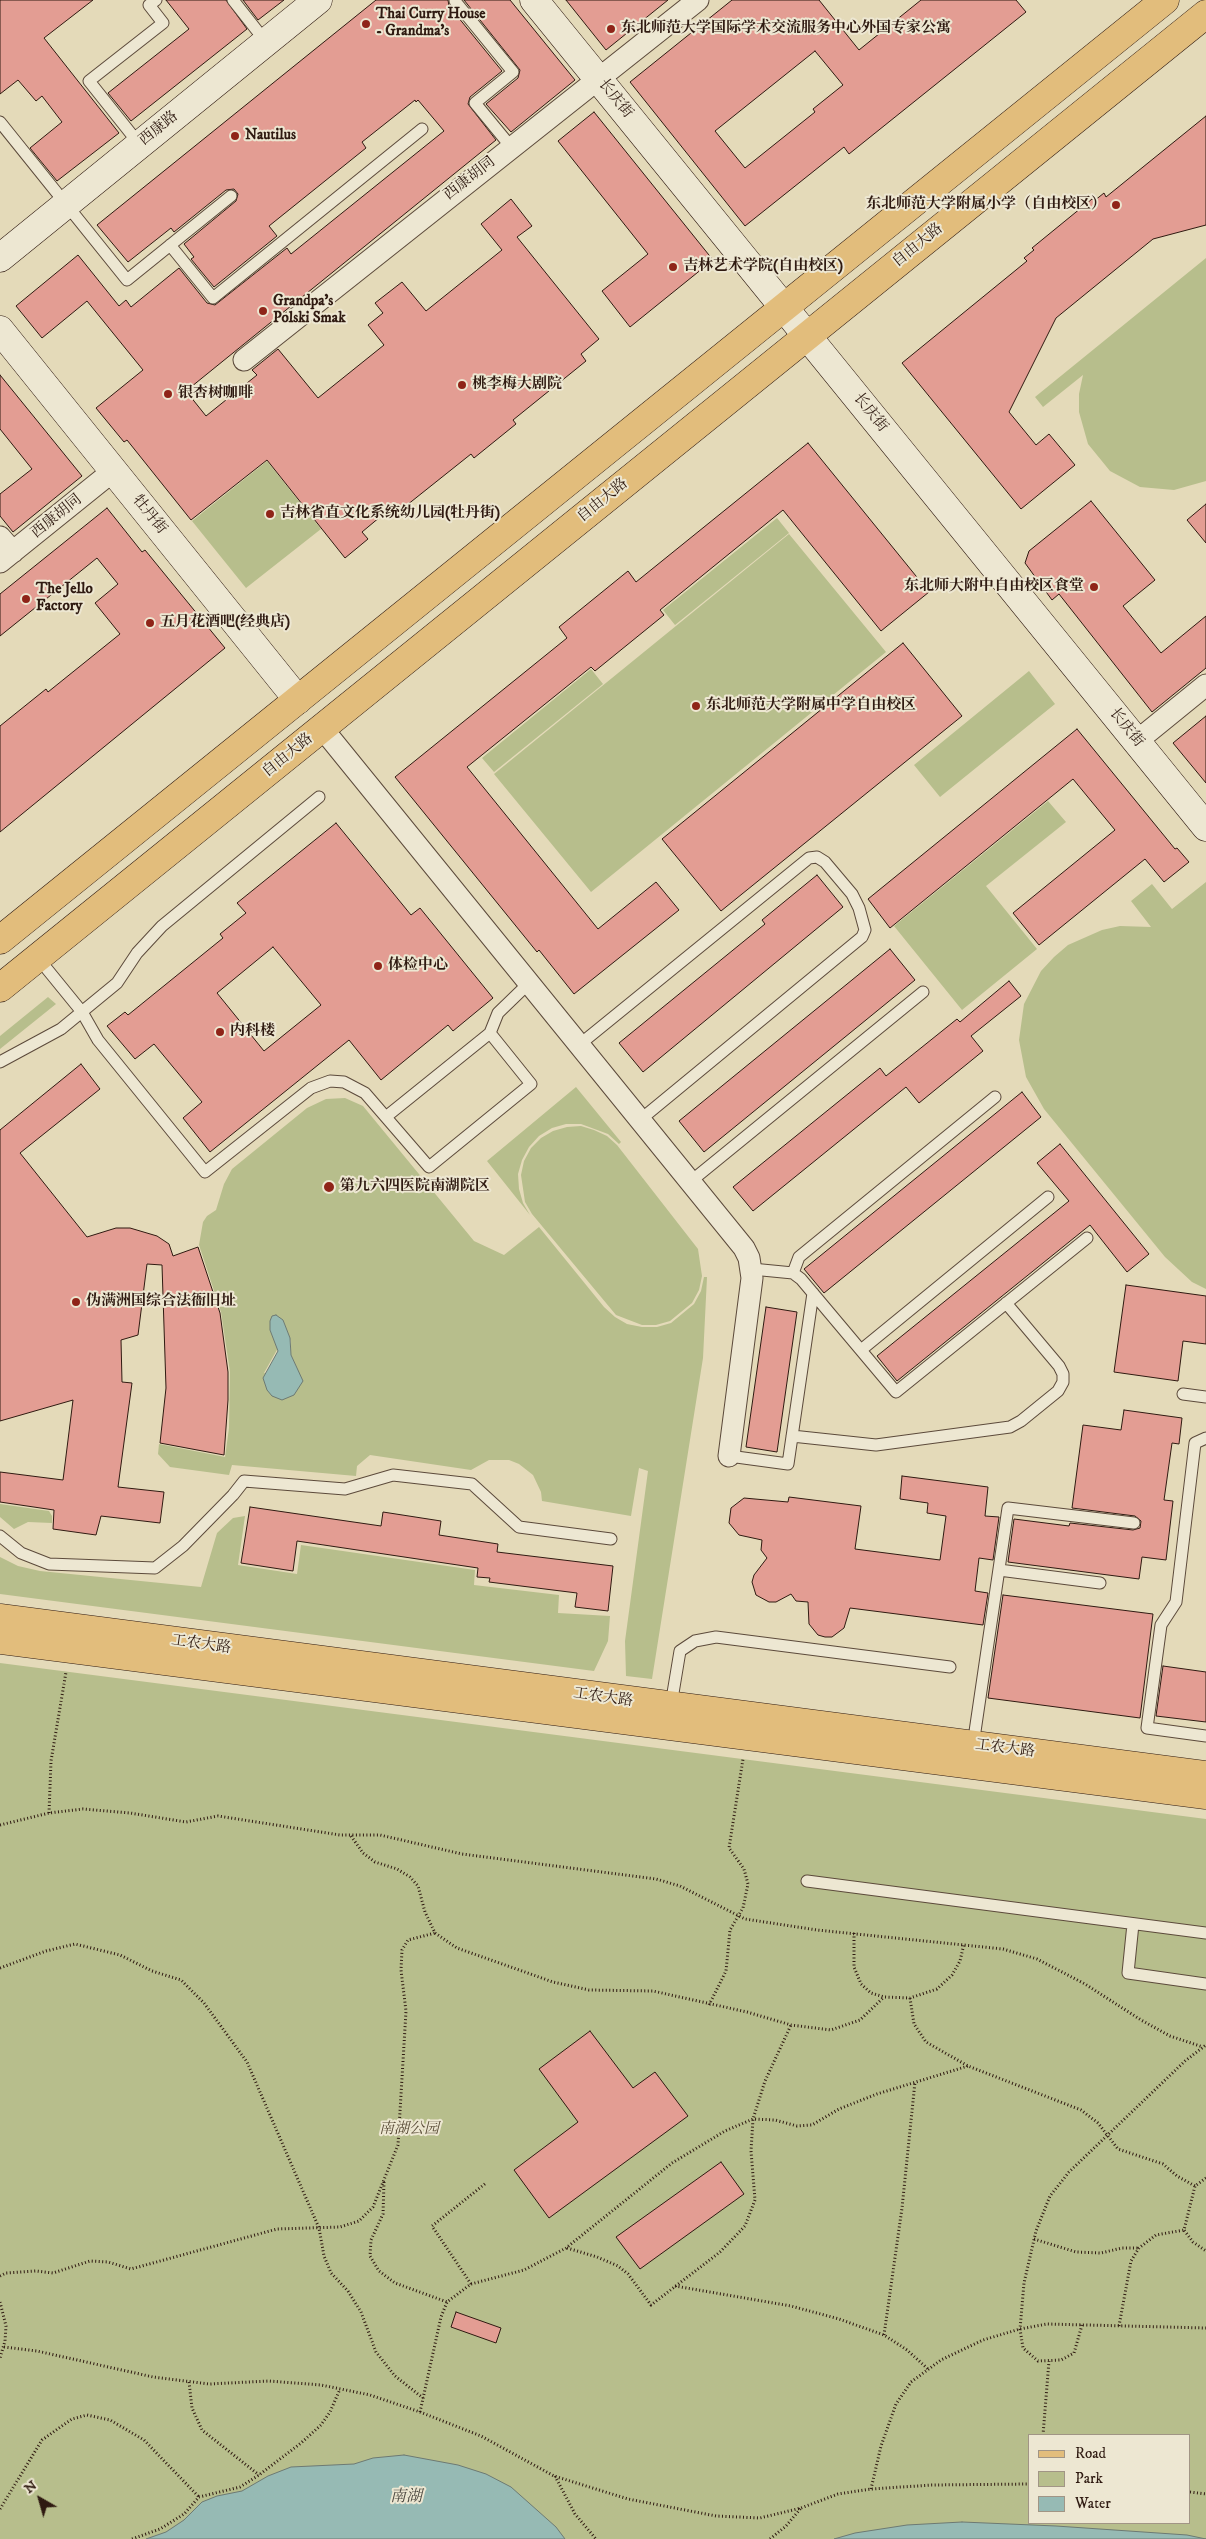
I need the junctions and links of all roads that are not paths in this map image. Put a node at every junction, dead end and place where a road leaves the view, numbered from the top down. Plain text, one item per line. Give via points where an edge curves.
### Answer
1 (156, 0) edge
2 (233, 0) edge
3 (318, 0) edge
4 (534, 0) edge
5 (698, 0) edge
6 (1165, 0) edge
7 (455, 1) edge
8 (1206, 14) edge
9 (266, 42) junction
10 (599, 80) junction
11 (0, 122) edge
12 (422, 129) dead end
13 (140, 145) junction
14 (512, 148) junction
15 (231, 196) dead end
16 (67, 204) junction
17 (170, 245) junction
18 (0, 258) edge
19 (784, 307) junction
20 (0, 330) edge
21 (807, 336) junction
22 (244, 360) dead end
23 (113, 470) junction
24 (4, 550) edge
25 (1206, 685) edge
26 (298, 700) junction
27 (322, 728) junction
28 (1136, 741) junction
29 (319, 797) dead end
30 (1206, 827) edge
31 (0, 940) edge
32 (38, 958) junction
33 (529, 983) junction
34 (0, 988) edge
35 (922, 992) dead end
36 (82, 1012) junction
37 (490, 1033) junction
38 (579, 1045) junction
39 (0, 1062) edge
40 (995, 1098) dead end
41 (387, 1116) junction
42 (640, 1120) junction
43 (690, 1182) junction
44 (1048, 1197) dead end
45 (1087, 1238) dead end
46 (752, 1269) junction
47 (792, 1273) junction
48 (813, 1293) junction
49 (1006, 1303) junction
50 (861, 1350) junction
51 (1183, 1394) dead end
52 (1206, 1397) edge
53 (792, 1436) junction
54 (1206, 1438) edge
55 (729, 1456) joint
56 (1134, 1523) dead end
57 (0, 1536) edge
58 (611, 1539) dead end
59 (999, 1570) junction
60 (1100, 1583) dead end
61 (0, 1618) edge
62 (0, 1640) edge
63 (950, 1667) dead end
64 (670, 1707) junction
65 (1206, 1736) edge
66 (973, 1745) junction
67 (1206, 1775) edge
68 (1206, 1795) edge
69 (807, 1881) dead end
70 (1133, 1924) junction
71 (1206, 1933) edge
72 (1206, 1984) edge

1 - 13 lane via 149,5 163,23 89,81
2 - 9 lane
3 - 9 street, 西康路
4 - 10 street, 长庆街
5 - 10 street, 西康胡同
6 - 19 main road
7 - 14 lane via 513,72 475,103
8 - 21 main road, 自由大路
9 - 13 street, 西康路
10 - 14 street, 西康胡同
10 - 19 street, 长庆街
11 - 16 lane
12 - 17 lane via 213,298
13 - 16 street, 西康路
14 - 22 street, 西康胡同
15 - 17 lane
16 - 17 lane via 127,280
16 - 18 street, 西康路
19 - 21 street, 长庆街
19 - 26 main road
20 - 23 street, 牡丹街
21 - 27 main road, 自由大路
21 - 28 street, 长庆街
23 - 24 street, 西康胡同
23 - 26 street, 牡丹街
25 - 28 street
26 - 31 main road
27 - 32 main road, 自由大路
27 - 33 street
28 - 30 street, 长庆街
29 - 36 lane via 162,926 137,953 117,983
32 - 34 main road, 自由大路
32 - 36 lane
33 - 37 lane via 498,1013
33 - 38 street
35 - 43 lane
36 - 39 lane via 61,1029
36 - 41 lane via 98,1040 205,1172 311,1088 330,1081 344,1082 365,1093
37 - 41 lane
37 - 41 lane via 531,1084 429,1167
38 - 42 street
38 - 42 lane via 809,858 817,857 825,862 852,894 865,930 862,937
40 - 47 lane via 799,1257
42 - 43 street
43 - 46 street via 744,1248
44 - 50 lane
45 - 49 lane
46 - 47 lane
46 - 55 street
47 - 48 lane
48 - 50 lane
48 - 53 lane
49 - 50 lane via 896,1392
49 - 53 lane via 1063,1374 1058,1391 1021,1422 1010,1427 876,1445
51 - 52 lane
53 - 55 lane via 788,1464
54 - 65 lane via 1196,1443 1176,1602 1161,1625 1147,1728
56 - 59 lane via 1008,1508
57 - 58 lane via 21,1553 49,1564 155,1568 183,1546 244,1481 345,1490 393,1475 472,1484 519,1527
59 - 60 lane
59 - 66 lane
61 - 64 main road, 工农大路
62 - 68 main road, 工农大路
63 - 64 lane via 716,1637 694,1641 680,1652
64 - 66 main road, 工农大路
66 - 67 main road, 工农大路
69 - 70 lane
70 - 71 lane
70 - 72 lane via 1128,1973

